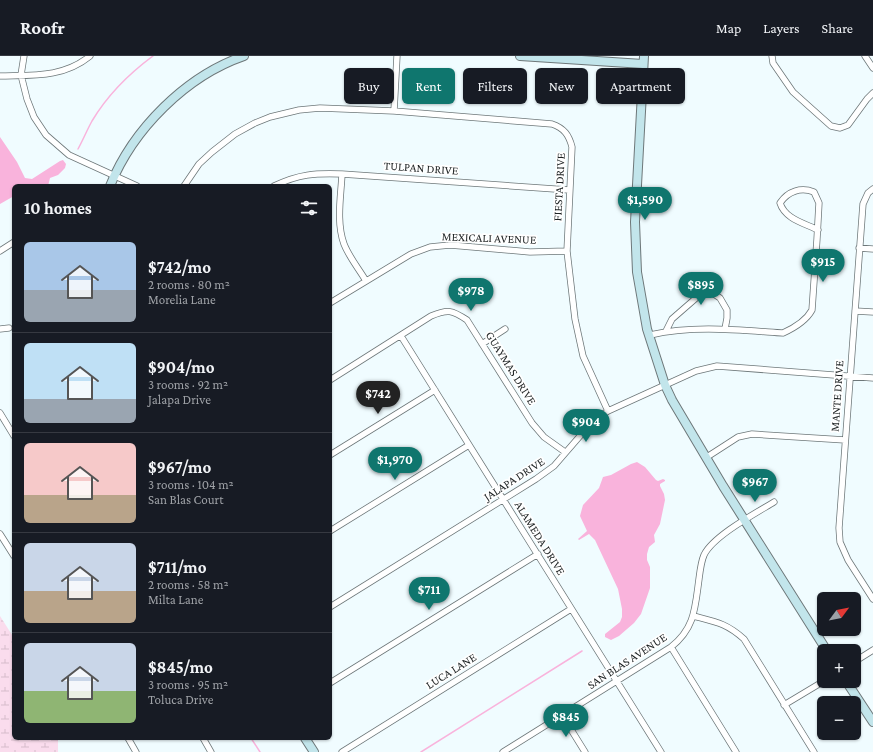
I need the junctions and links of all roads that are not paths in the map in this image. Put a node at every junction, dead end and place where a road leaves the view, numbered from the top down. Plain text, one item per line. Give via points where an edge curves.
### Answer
1 (24, 56) edge
2 (90, 56) edge
3 (244, 56) edge
4 (396, 56) edge
5 (520, 56) edge
6 (772, 56) edge
7 (865, 56) edge
8 (644, 60) edge
9 (873, 68) edge
10 (21, 75) junction
11 (0, 76) edge
12 (873, 93) edge
13 (394, 111) junction
14 (342, 174) junction
15 (114, 175) junction
16 (111, 184) edge
17 (133, 184) edge
18 (185, 184) edge
19 (279, 184) edge
20 (873, 189) edge
21 (569, 190) junction
22 (818, 230) junction
23 (12, 243) edge
24 (859, 248) junction
25 (873, 249) edge
26 (0, 251) edge
27 (566, 251) junction
28 (366, 281) junction
29 (332, 302) edge
30 (855, 311) junction
31 (873, 312) edge
32 (9, 328) dead end
33 (0, 329) edge
34 (505, 329) dead end
35 (725, 329) junction
36 (666, 332) junction
37 (650, 335) junction
38 (401, 336) junction
39 (482, 344) junction
40 (850, 376) junction
41 (873, 378) edge
42 (332, 379) edge
43 (665, 385) junction
44 (435, 390) junction
45 (608, 411) junction
46 (0, 413) edge
47 (12, 433) edge
48 (845, 440) junction
49 (469, 445) junction
50 (566, 452) junction
51 (332, 454) edge
52 (707, 457) junction
53 (503, 499) junction
54 (774, 502) dead end
55 (746, 520) junction
56 (332, 530) edge
57 (0, 534) edge
58 (12, 553) edge
59 (538, 554) junction
60 (873, 599) edge
61 (332, 606) edge
62 (571, 608) junction
63 (693, 616) junction
64 (823, 644) edge
65 (671, 647) junction
66 (873, 650) edge
67 (861, 658) edge
68 (617, 681) junction
69 (332, 682) edge
70 (817, 685) edge
71 (851, 688) edge
72 (784, 705) junction
73 (562, 715) junction
74 (873, 722) edge
75 (129, 740) edge
76 (204, 740) edge
77 (306, 740) edge
78 (136, 752) edge
79 (211, 752) edge
80 (314, 752) edge
81 (342, 752) edge
82 (503, 752) edge
83 (586, 752) edge
84 (661, 752) edge
85 (736, 752) edge
86 (814, 752) edge

1 - 10 street
2 - 10 street via 77,65 56,73
3 - 15 street via 211,71 166,104 137,138
4 - 13 street
5 - 8 street
6 - 12 street via 773,63 793,92 831,126 840,128 848,125
7 - 9 street
8 - 37 street via 635,222 637,272
10 - 11 street
10 - 15 street via 30,108 46,135 69,155
13 - 18 street, FIESTA DRIVE via 320,108 270,117 235,134 221,145 200,164
13 - 21 street, FIESTA DRIVE via 558,126 569,137 572,147
14 - 19 street, TULPAN DRIVE via 317,173
14 - 21 street, TULPAN DRIVE
14 - 28 street via 341,235 347,251
15 - 16 street
15 - 17 street
20 - 24 street, MANTE DRIVE via 862,204
21 - 27 street, FIESTA DRIVE
22 - 22 street via 819,203 814,192 799,190 785,196 780,203 782,210
22 - 35 street via 812,310 809,316 793,329 783,333
23 - 26 street
24 - 25 street
24 - 30 street, MANTE DRIVE
27 - 28 street, MEXICALI AVENUE via 530,252 450,245 430,247 411,254
27 - 45 street, FIESTA DRIVE via 575,319 584,356
28 - 29 street, MEXICALI AVENUE
30 - 31 street
30 - 40 street, MANTE DRIVE
32 - 33 street
34 - 39 street
35 - 36 street
35 - 36 street via 727,310 720,298 711,292 703,292 672,319
36 - 37 street
37 - 43 street
38 - 39 street, GUAYMAS DRIVE via 431,316 443,311 456,312 467,320
38 - 42 street, GUAYMAS DRIVE
38 - 44 street, ALAMEDA DRIVE
39 - 50 street, GUAYMAS DRIVE via 532,423 544,437
40 - 41 street, JALAPA DRIVE
40 - 43 street, JALAPA DRIVE via 717,366 696,371
40 - 48 street, MANTE DRIVE
43 - 45 street, JALAPA DRIVE
43 - 52 street
44 - 49 street, ALAMEDA DRIVE
44 - 51 street
45 - 50 street, JALAPA DRIVE via 593,421
46 - 47 street
48 - 52 street via 752,434 738,437
48 - 60 street, MANTE DRIVE via 840,542 848,560
49 - 53 street, ALAMEDA DRIVE
49 - 56 street
50 - 53 street, JALAPA DRIVE via 554,466
52 - 55 street
53 - 59 street, ALAMEDA DRIVE
53 - 61 street, JALAPA DRIVE
54 - 55 street, SAN BLAS AVENUE
55 - 63 street, SAN BLAS AVENUE via 720,536 704,554
55 - 64 street
57 - 58 street
59 - 62 street, ALAMEDA DRIVE
59 - 69 street
62 - 68 street, ALAMEDA DRIVE
62 - 81 street, LUCA LANE
63 - 65 street, SAN BLAS AVENUE via 682,638
63 - 72 street via 723,624 734,630 744,640
65 - 68 street, SAN BLAS AVENUE
65 - 85 street
66 - 67 street
68 - 73 street, SAN BLAS AVENUE
68 - 84 street, ALAMEDA DRIVE
70 - 72 street
71 - 74 street
72 - 86 street
73 - 82 street, SAN BLAS AVENUE
73 - 83 street
75 - 78 street
76 - 79 street
77 - 80 street

